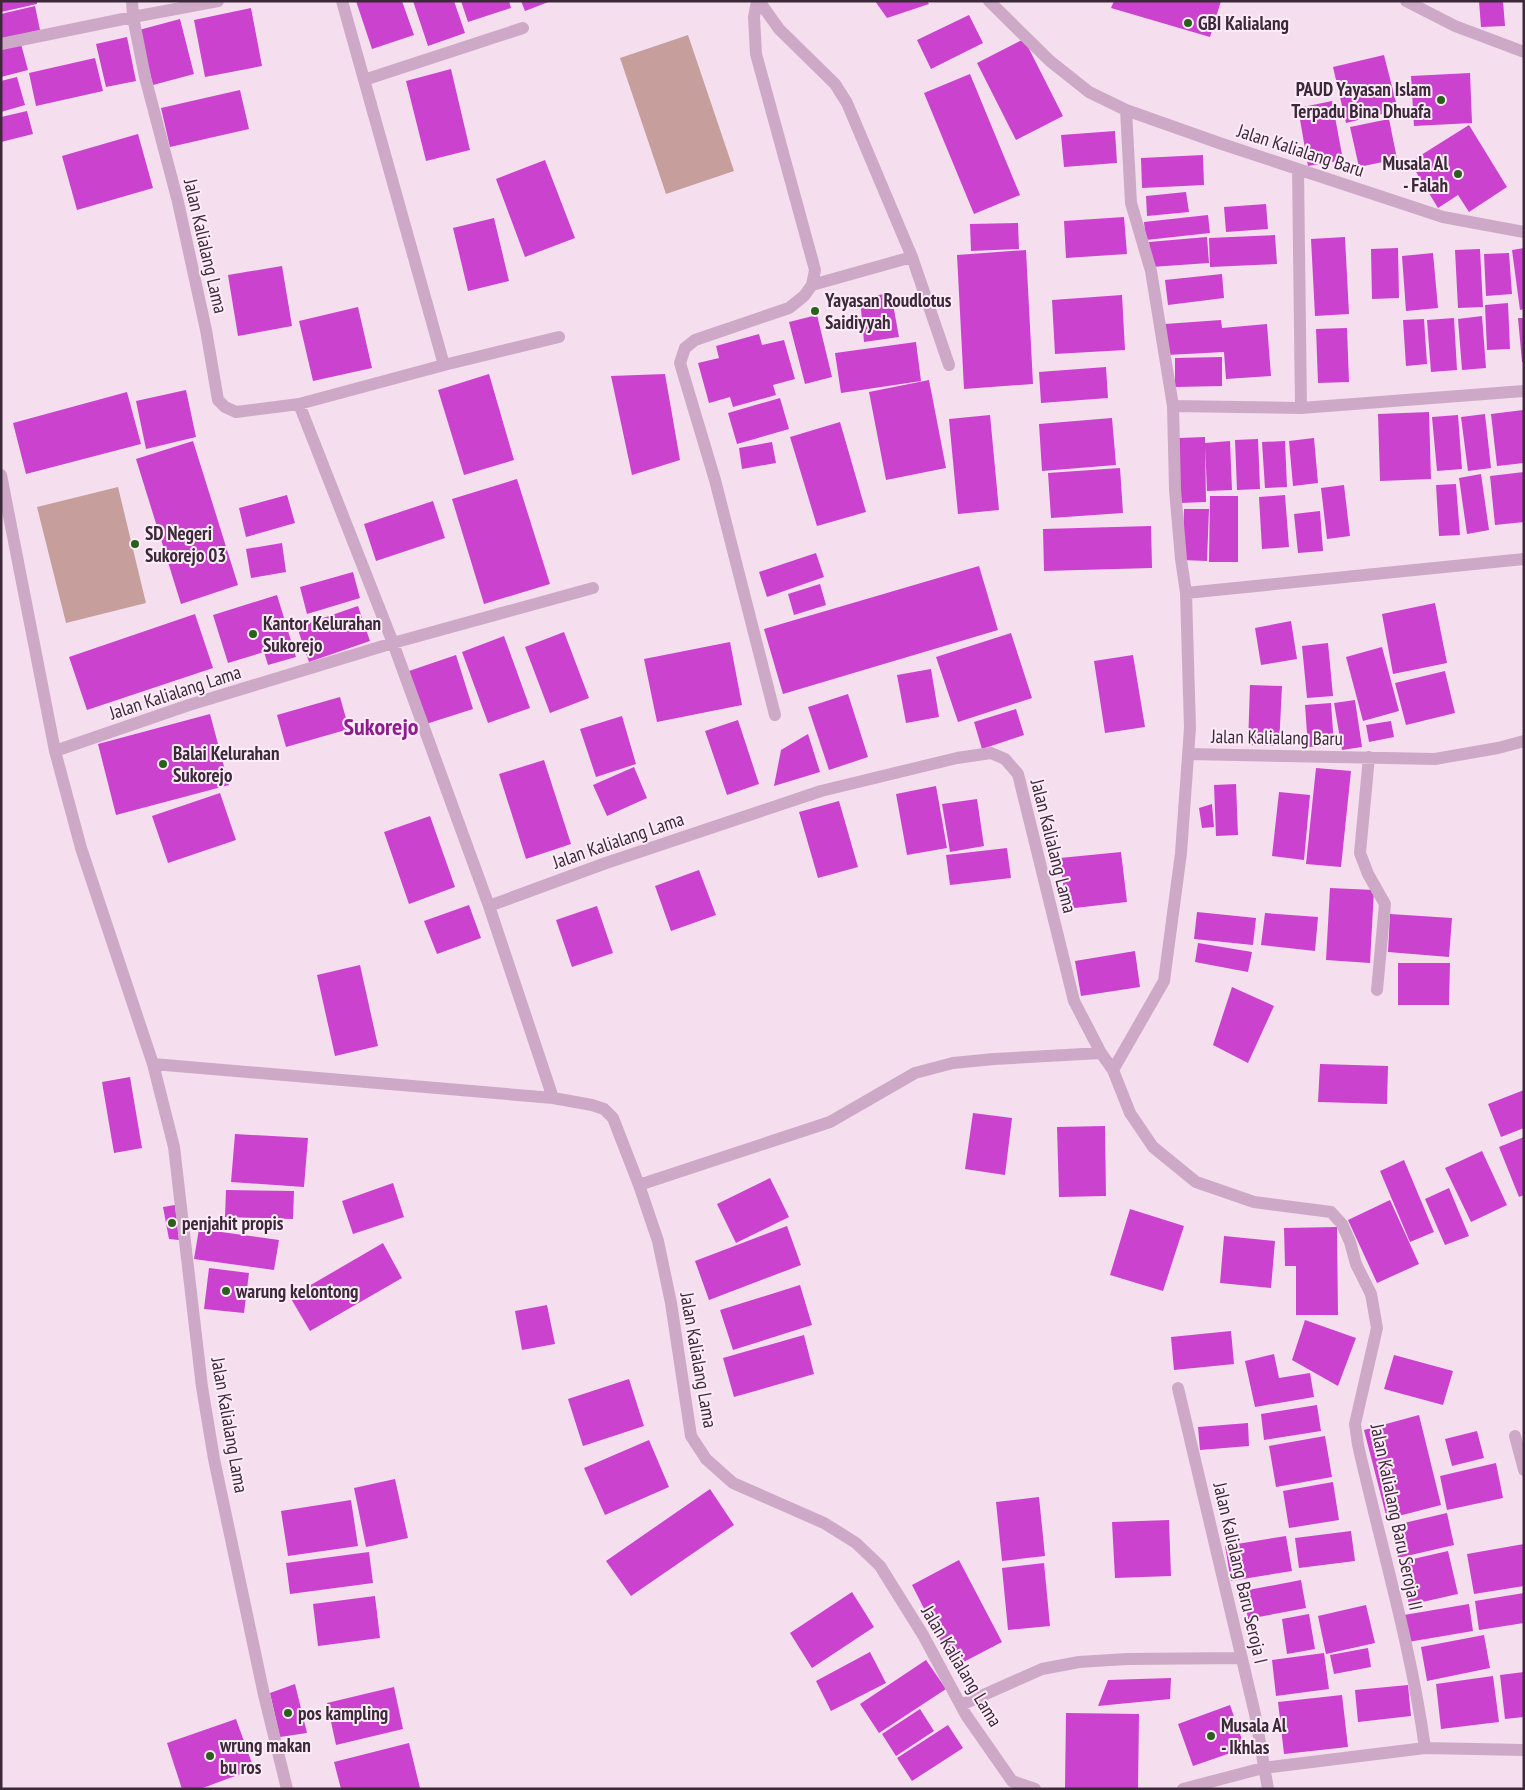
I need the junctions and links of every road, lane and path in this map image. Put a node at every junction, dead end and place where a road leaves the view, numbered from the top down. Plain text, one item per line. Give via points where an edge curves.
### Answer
1 (132, 1) edge
2 (218, 1) edge
3 (342, 1) edge
4 (758, 1) edge
5 (989, 1) edge
6 (1406, 1) edge
7 (133, 17) junction
8 (523, 28) dead end
9 (1, 44) edge
10 (1524, 52) edge
11 (364, 80) junction
12 (1126, 110) junction
13 (1298, 169) junction
14 (1524, 232) edge
15 (912, 257) junction
16 (812, 285) junction
17 (559, 337) dead end
18 (444, 364) junction
19 (949, 365) dead end
20 (1524, 392) edge
21 (299, 404) junction
22 (1173, 406) junction
23 (1301, 408) junction
24 (1, 475) edge
25 (1524, 559) edge
26 (593, 588) dead end
27 (1186, 593) junction
28 (393, 644) junction
29 (775, 715) dead end
30 (1524, 740) edge
31 (55, 751) junction
32 (1188, 754) junction
33 (1369, 757) junction
34 (488, 906) junction
35 (1378, 990) dead end
36 (1101, 1053) junction
37 (153, 1064) junction
38 (1113, 1070) junction
39 (553, 1098) junction
40 (639, 1185) junction
41 (1371, 1294) joint
42 (1178, 1388) dead end
43 (1515, 1436) dead end
44 (1524, 1470) edge
45 (1242, 1658) junction
46 (961, 1705) junction
47 (1424, 1748) junction
48 (1524, 1750) edge
49 (1263, 1768) junction
50 (1009, 1785) edge
51 (287, 1789) edge
52 (1035, 1789) edge
53 (1182, 1789) edge
54 (1268, 1789) edge

1 - 7 street, Jalan Kalialang Lama
2 - 7 street
3 - 11 street
4 - 15 street via 848,102
4 - 16 street via 754,17 756,54 816,270
5 - 12 street, Jalan Kalialang Baru via 1066,74 1089,92
6 - 10 street via 1455,26
7 - 9 street
7 - 21 street, Jalan Kalialang Lama via 182,220 218,400 236,412
8 - 11 street
11 - 18 street
12 - 13 street, Jalan Kalialang Baru
12 - 22 street, Jalan Kalialang Baru via 1131,204 1152,271
13 - 14 street, Jalan Kalialang Baru via 1443,216
13 - 23 street
15 - 16 street
15 - 19 street
16 - 29 street via 789,308 695,340 686,348 680,363 715,480
17 - 18 street, Jalan Kalialang Lama
18 - 21 street, Jalan Kalialang Lama
20 - 23 street
21 - 28 street
22 - 23 street
22 - 27 street, Jalan Kalialang Baru via 1175,490
24 - 31 street, Jalan Kalialang Lama
25 - 27 street
26 - 28 street, Jalan Kalialang Lama
27 - 32 street, Jalan Kalialang Baru
28 - 31 street, Jalan Kalialang Lama via 189,705
28 - 34 street
30 - 33 street, Jalan Kalialang Baru via 1498,748 1435,758
31 - 37 street, Jalan Kalialang Lama via 81,848
32 - 33 street, Jalan Kalialang Baru
32 - 38 street via 1181,853 1164,981
33 - 35 street via 1360,853 1385,904
34 - 36 street, Jalan Kalialang Lama via 821,791 990,753 1005,758 1018,774 1074,1001
34 - 39 street
36 - 38 street, Jalan Kalialang Lama
36 - 40 street via 961,1062 915,1073 830,1122
37 - 39 street, Jalan Kalialang Lama
37 - 51 street, Jalan Kalialang Lama via 174,1147 202,1387 214,1459
38 - 41 street, Jalan Kalialang Lama via 1130,1113 1153,1147 1196,1182 1254,1202 1330,1212 1342,1224
39 - 40 street, Jalan Kalialang Lama via 592,1105 604,1109 613,1118
40 - 46 street, Jalan Kalialang Lama via 658,1241 692,1436 706,1459 733,1483 824,1523 856,1543 880,1566
41 - 47 street, Jalan Kalialang Baru Seroja II via 1377,1328 1355,1424 1420,1709
42 - 45 street, Jalan Kalialang Baru Seroja I
43 - 44 street
45 - 46 street via 1079,1662 1042,1669
45 - 49 street, Jalan Kalialang Baru Seroja I
46 - 50 street, Jalan Kalialang Lama
47 - 48 street
47 - 49 street
49 - 53 street
49 - 54 street, Jalan Kalialang Baru Seroja I
50 - 52 street

